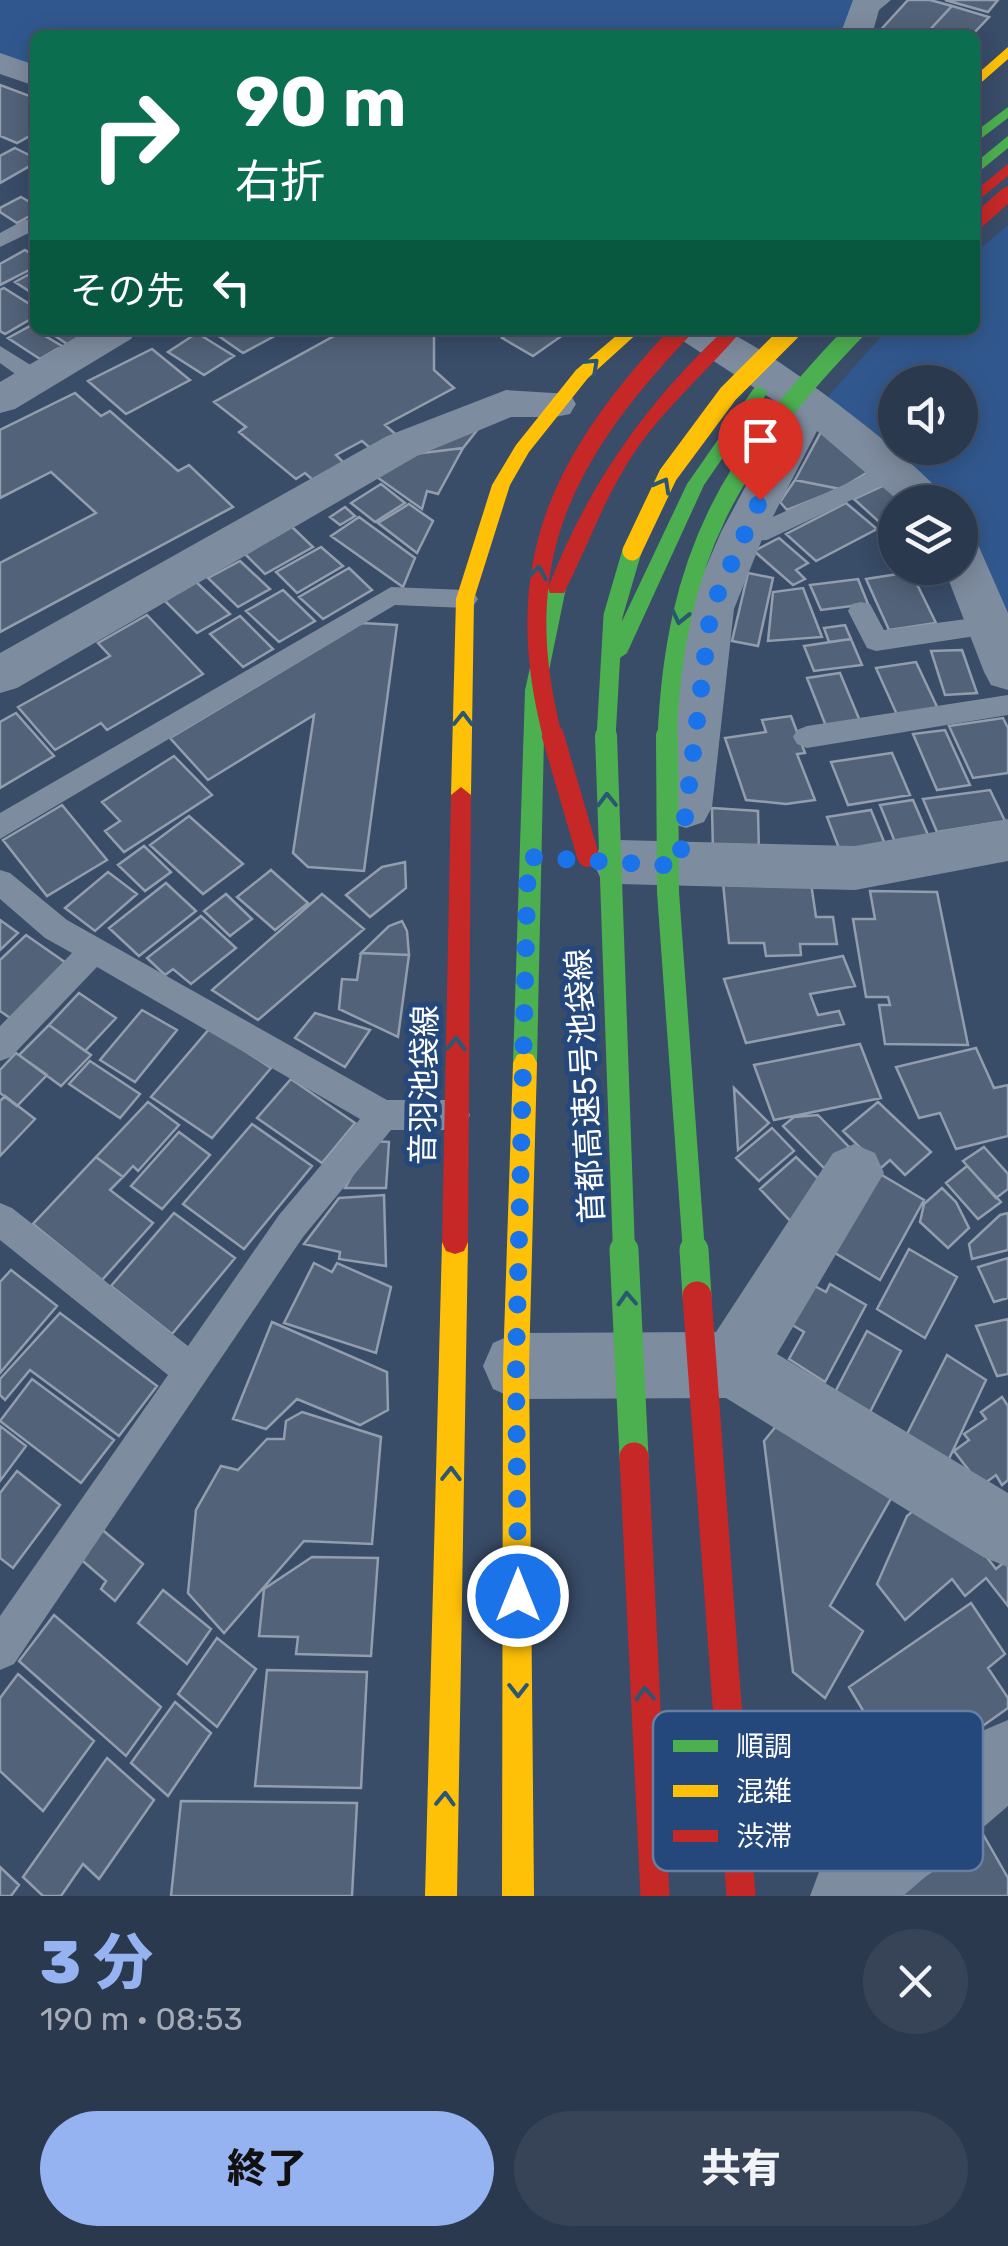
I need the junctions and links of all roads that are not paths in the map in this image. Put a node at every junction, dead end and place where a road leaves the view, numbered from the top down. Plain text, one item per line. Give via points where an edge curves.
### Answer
1 (875, 0) edge
2 (858, 30) edge
3 (1008, 51) edge
4 (0, 64) edge
5 (30, 74) edge
6 (980, 79) edge
7 (1008, 111) edge
8 (980, 135) edge
9 (1008, 139) edge
10 (980, 154) edge
11 (980, 166) edge
12 (1008, 168) edge
13 (1008, 194) edge
14 (980, 196) edge
15 (980, 203) edge
16 (1008, 217) edge
17 (980, 219) edge
18 (30, 225) edge
19 (0, 240) edge
20 (109, 335) edge
21 (627, 335) edge
22 (706, 335) edge
23 (706, 335) edge
24 (709, 335) edge
25 (851, 335) edge
26 (802, 336) edge
27 (0, 353) edge
28 (37, 378) junction
29 (792, 390) junction
30 (0, 400) edge
31 (556, 404) junction
32 (894, 470) junction
33 (909, 485) edge
34 (742, 532) junction
35 (973, 585) edge
36 (465, 599) junction
37 (861, 611) dead end
38 (989, 625) junction
39 (1008, 672) edge
40 (0, 675) edge
41 (1008, 705) edge
42 (807, 736) dead end
43 (0, 827) edge
44 (1008, 840) edge
45 (528, 857) junction
46 (679, 866) junction
47 (0, 882) edge
48 (610, 941) junction
49 (94, 950) junction
50 (0, 1047) edge
51 (382, 1115) junction
52 (454, 1115) junction
53 (854, 1173) dead end
54 (0, 1219) edge
55 (726, 1365) junction
56 (516, 1366) junction
57 (192, 1370) junction
58 (1006, 1528) edge
59 (0, 1650) edge
60 (727, 1711) edge
61 (749, 1711) edge
62 (1008, 1757) edge
63 (983, 1778) edge
64 (653, 1854) edge
65 (654, 1871) edge
66 (739, 1871) edge
67 (760, 1871) edge
68 (871, 1871) edge
69 (441, 1896) edge
70 (518, 1896) edge
71 (655, 1896) edge
72 (741, 1896) edge
73 (762, 1896) edge
74 (848, 1896) edge

1 - 2 street via 865,5
3 - 6 main road
4 - 5 street
7 - 8 main road
9 - 10 main road
9 - 11 main road
12 - 14 main road
13 - 17 main road, bridge
15 - 16 street
18 - 19 lane
20 - 28 street
31 -> 21 main road, 音羽池袋線
22 - 45 main road via 628,444 554,595 534,690
48 -> 23 main road, bridge via 546,701 534,596 552,508 570,468 624,392
24 - 29 street
25 -> 60 main road, bridge via 776,415 705,536 678,622 666,708 671,939
26 - 29 main road
48 -> 26 main road, 首都高速5号池袋線, bridge via 606,706 612,622 626,563 660,489 697,431 738,383
27 - 28 lane
28 - 30 street
29 - 32 street
29 - 34 street
29 - 45 main road via 728,429 678,513
31 - 36 main road, 音羽池袋線 via 501,485
31 - 40 street via 506,404 402,446
32 - 33 street
32 - 34 lane via 758,534
34 - 46 street via 711,609
35 - 38 street
36 - 43 lane via 391,596
52 -> 36 main road, 音羽池袋線
37 - 38 lane via 876,642
38 - 39 street
41 - 42 lane
44 - 46 street via 855,868
45 - 46 street
45 - 56 main road
46 - 55 street
47 - 49 lane via 56,929
64 -> 48 main road, 首都高速5号池袋線, bridge
49 - 50 lane
49 - 51 lane
51 - 52 lane
51 - 57 lane via 291,1226
69 -> 52 main road, 音羽池袋線 via 456,1297
53 - 55 street
54 - 57 lane
55 - 56 street
55 - 58 street
55 - 61 street
56 -> 70 main road
57 - 59 lane
62 - 63 street
71 -> 65 main road, 首都高速5号池袋線, bridge
66 -> 72 main road, bridge
67 - 73 street
68 - 74 street

